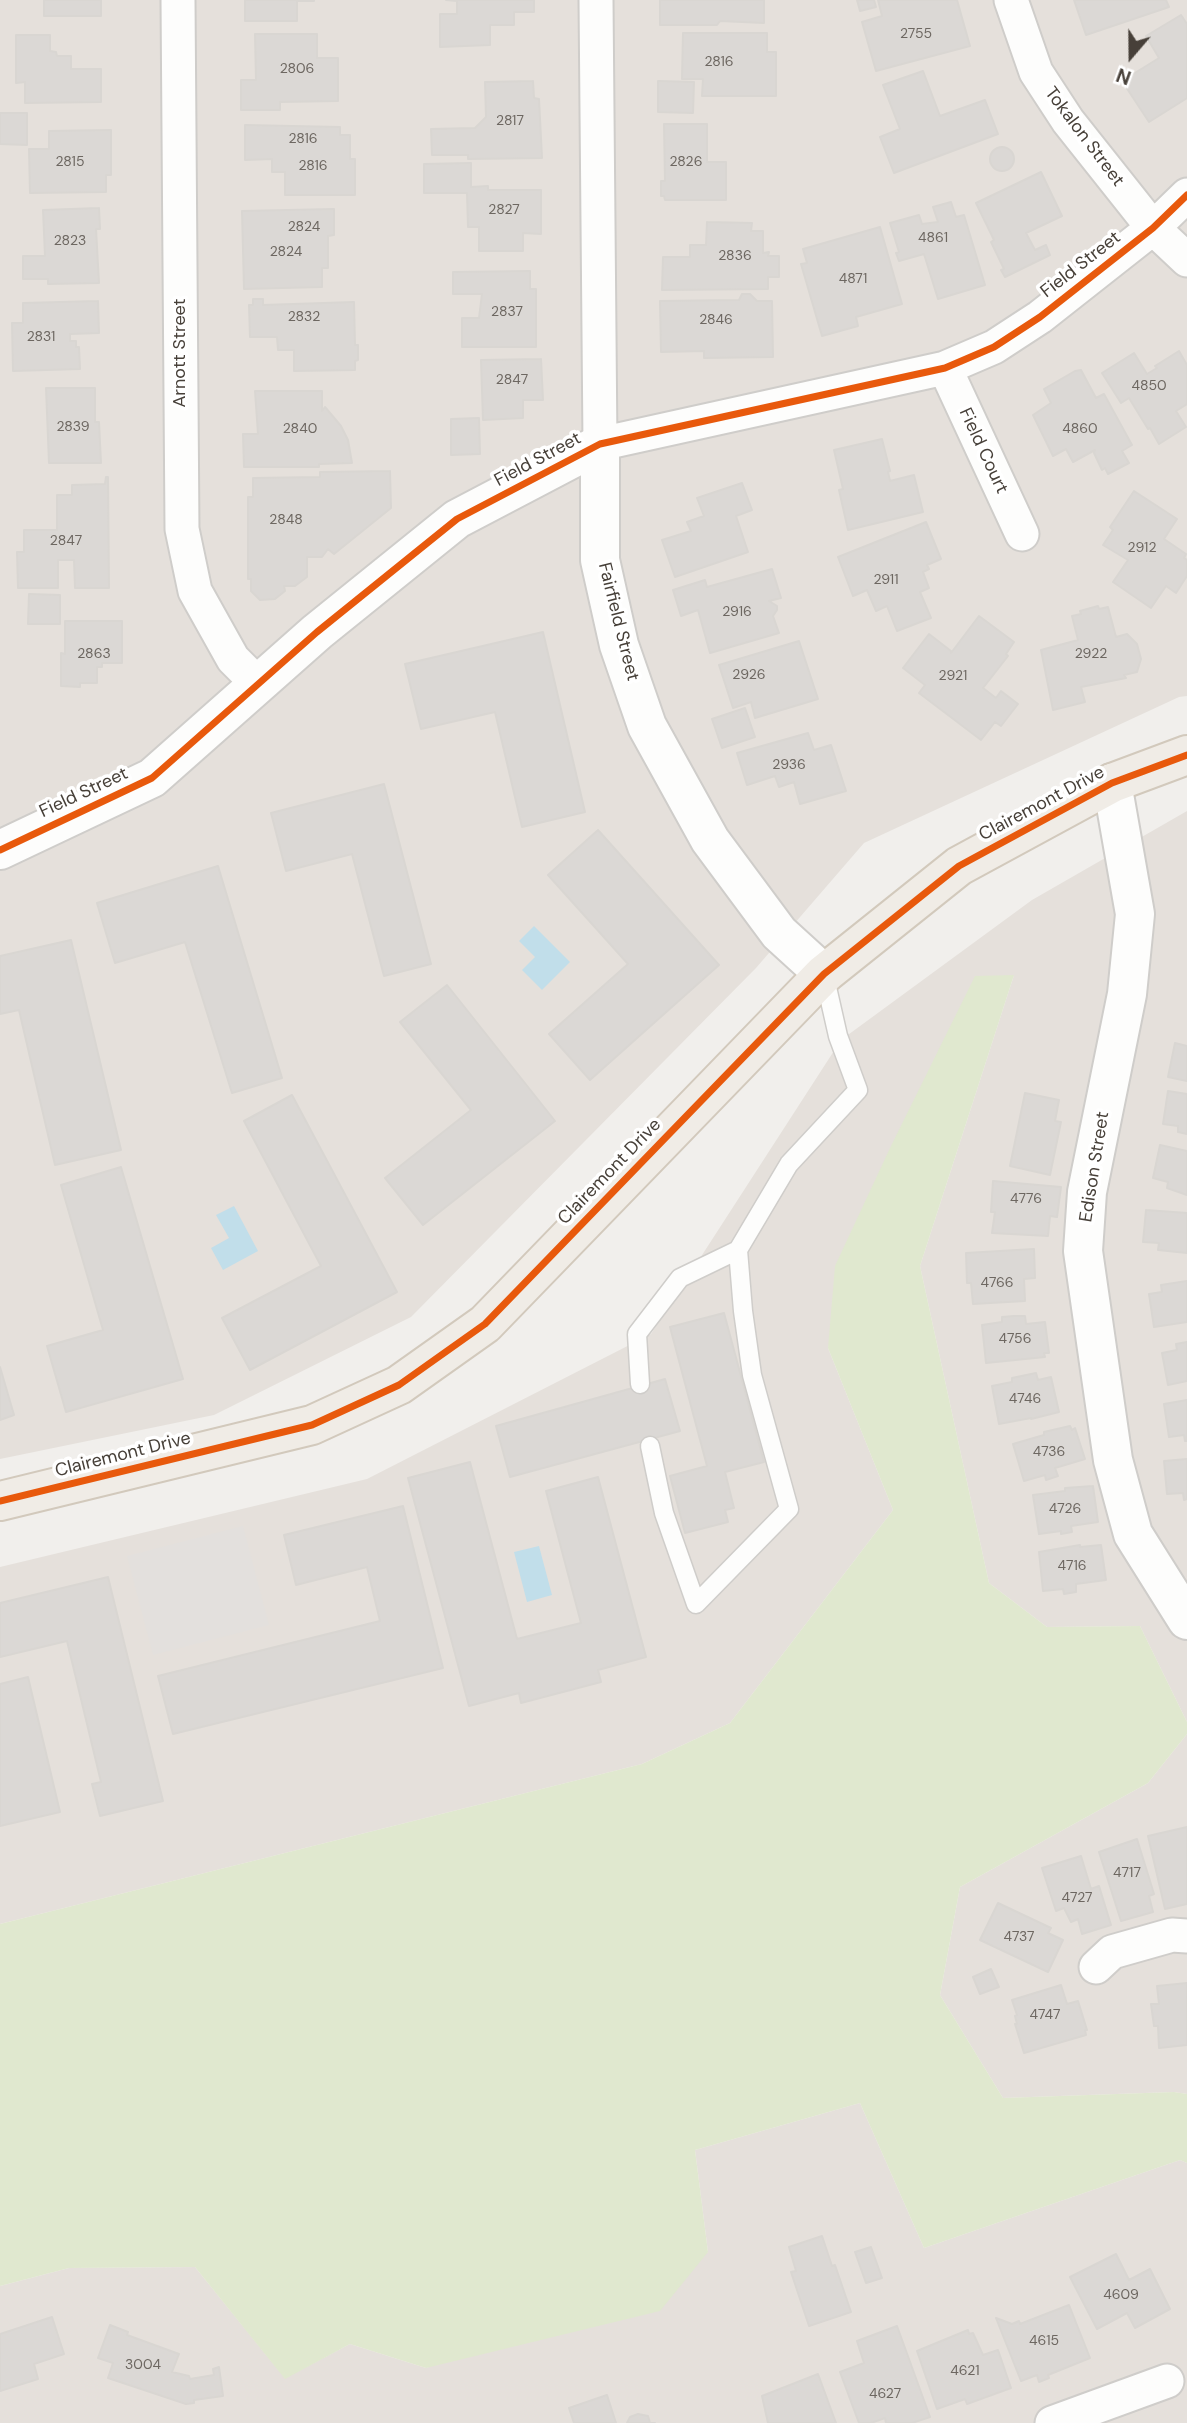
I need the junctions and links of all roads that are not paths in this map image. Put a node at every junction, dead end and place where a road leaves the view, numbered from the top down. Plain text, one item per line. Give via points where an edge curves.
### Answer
1 (178, 0) edge
2 (596, 0) edge
3 (1011, 0) edge
4 (1187, 195) edge
5 (1153, 228) junction
6 (1187, 260) edge
7 (945, 368) junction
8 (600, 444) junction
9 (1022, 534) dead end
10 (258, 684) junction
11 (1187, 755) edge
12 (1112, 783) junction
13 (0, 849) edge
14 (824, 974) junction
15 (738, 1250) junction
16 (640, 1384) dead end
17 (650, 1446) dead end
18 (0, 1501) edge
19 (1187, 1620) edge
20 (1187, 1936) edge
21 (1096, 1967) dead end
22 (1167, 2381) dead end
23 (1052, 2423) edge

1 - 10 street, Arnott Street via 182,529 195,591 233,659
2 - 8 street, Fairfield Street
3 - 5 street, Tokalon Street via 1036,72 1068,121
4 - 5 street, Field Street
5 - 6 street, Tokalon Street
5 - 7 street, Field Street via 1040,317 994,346
7 - 8 street, Field Street
7 - 9 street, Field Court
8 - 10 street, Field Street via 457,519
8 - 14 street, Fairfield Street via 600,560 619,645 648,726 710,839 779,933
10 - 13 street, Field Street via 152,778
11 - 12 main road, Clairemont Drive
12 - 14 main road, Clairemont Drive via 960,866
12 - 19 street, Edison Street via 1135,914 1127,994 1087,1192 1083,1251 1113,1460 1129,1521
14 - 15 lane via 838,1036 858,1090 789,1164
14 - 18 main road, Clairemont Drive via 485,1324 399,1385 312,1424
15 - 16 lane via 680,1278 637,1334
15 - 17 lane via 752,1375 789,1509 696,1604 664,1513
20 - 21 street via 1172,1935 1112,1952
22 - 23 street

